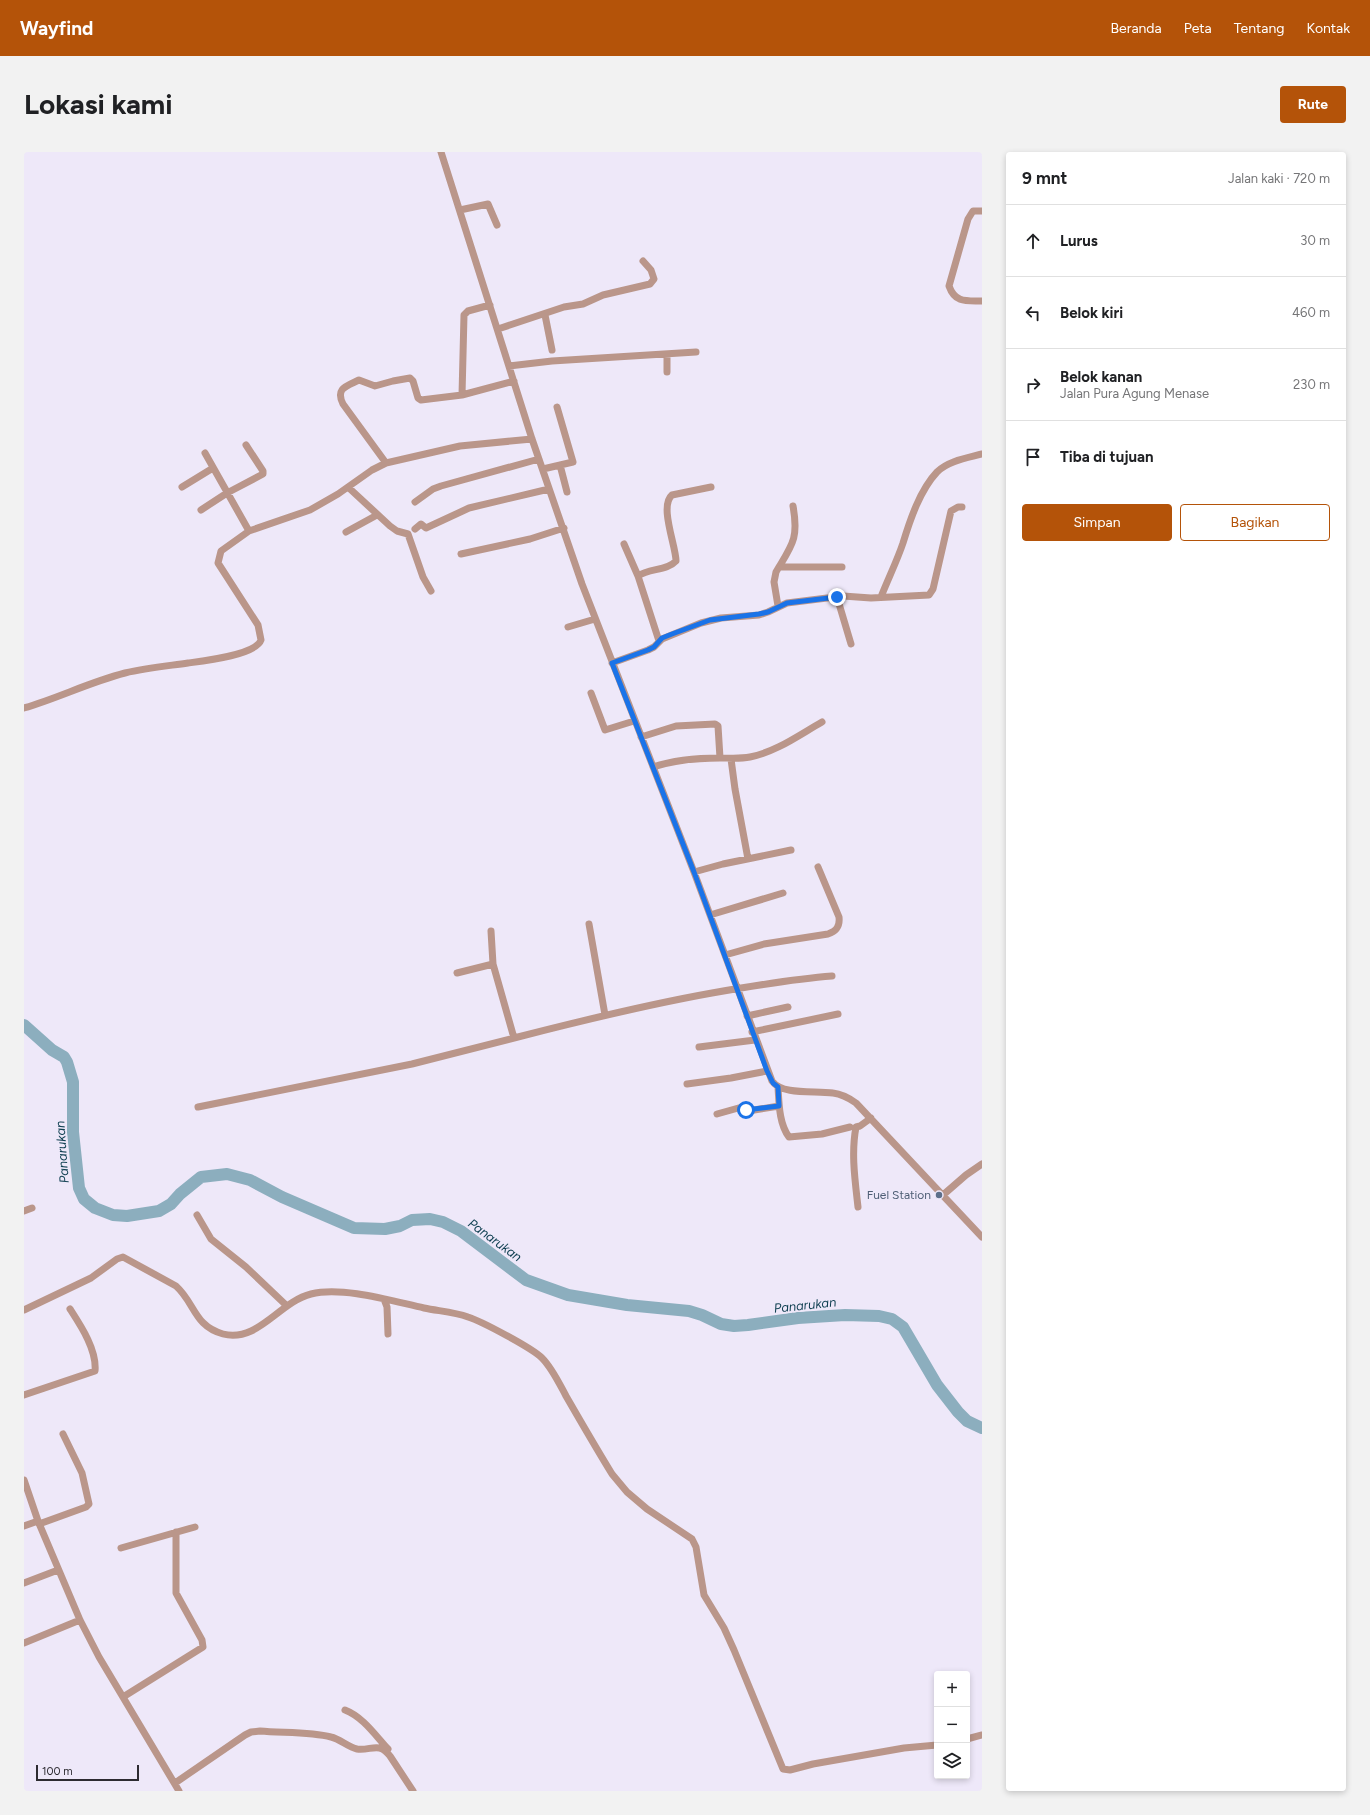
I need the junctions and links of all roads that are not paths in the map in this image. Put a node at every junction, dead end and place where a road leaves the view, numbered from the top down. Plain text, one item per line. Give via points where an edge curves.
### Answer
1 (441, 152) edge
2 (460, 210) junction
3 (982, 211) edge
4 (497, 225) dead end
5 (643, 261) dead end
6 (982, 301) edge
7 (490, 305) junction
8 (545, 315) junction
9 (498, 329) junction
10 (552, 350) dead end
11 (696, 352) dead end
12 (667, 354) junction
13 (509, 366) junction
14 (668, 372) dead end
15 (514, 381) junction
16 (462, 395) junction
17 (557, 407) dead end
18 (532, 439) junction
19 (246, 445) dead end
20 (205, 453) dead end
21 (982, 454) edge
22 (539, 459) junction
23 (386, 463) junction
24 (560, 465) junction
25 (213, 468) junction
26 (542, 469) junction
27 (182, 487) dead end
28 (711, 487) dead end
29 (349, 488) junction
30 (549, 488) junction
31 (567, 492) dead end
32 (227, 493) junction
33 (415, 502) dead end
34 (793, 506) dead end
35 (962, 507) dead end
36 (201, 510) dead end
37 (377, 515) junction
38 (564, 528) junction
39 (415, 529) dead end
40 (249, 532) junction
41 (346, 532) dead end
42 (624, 544) dead end
43 (461, 554) dead end
44 (779, 567) junction
45 (842, 567) dead end
46 (638, 576) junction
47 (431, 591) dead end
48 (837, 597) junction
49 (881, 597) junction
50 (778, 606) junction
51 (594, 619) junction
52 (568, 627) dead end
53 (659, 641) junction
54 (851, 644) dead end
55 (612, 663) junction
56 (591, 693) dead end
57 (24, 708) edge
58 (634, 721) junction
59 (822, 722) dead end
60 (641, 737) junction
61 (720, 758) junction
62 (732, 759) junction
63 (653, 767) junction
64 (790, 850) dead end
65 (748, 859) junction
66 (818, 867) dead end
67 (694, 872) junction
68 (783, 893) dead end
69 (710, 915) junction
70 (589, 924) dead end
71 (491, 931) dead end
72 (725, 955) junction
73 (493, 964) junction
74 (457, 973) dead end
75 (832, 976) dead end
76 (736, 988) junction
77 (788, 1007) dead end
78 (838, 1014) dead end
79 (605, 1015) junction
80 (747, 1016) junction
81 (752, 1032) junction
82 (514, 1038) junction
83 (755, 1040) junction
84 (699, 1047) dead end
85 (767, 1071) junction
86 (687, 1084) dead end
87 (778, 1087) junction
88 (779, 1106) junction
89 (198, 1107) dead end
90 (718, 1114) dead end
91 (871, 1118) junction
92 (850, 1128) dead end
93 (982, 1164) edge
94 (943, 1195) junction
95 (858, 1206) dead end
96 (32, 1208) dead end
97 (24, 1210) edge
98 (197, 1215) dead end
99 (982, 1237) edge
100 (384, 1299) junction
101 (287, 1306) junction
102 (70, 1309) dead end
103 (24, 1310) edge
104 (388, 1334) dead end
105 (24, 1395) edge
106 (63, 1434) dead end
107 (24, 1480) edge
108 (39, 1522) junction
109 (24, 1526) edge
110 (195, 1527) dead end
111 (176, 1532) junction
112 (121, 1548) dead end
113 (58, 1570) junction
114 (24, 1583) edge
115 (80, 1620) junction
116 (24, 1643) edge
117 (123, 1697) junction
118 (345, 1710) dead end
119 (982, 1735) edge
120 (970, 1738) edge
121 (934, 1746) edge
122 (386, 1751) junction
123 (175, 1783) junction
124 (179, 1791) edge
125 (413, 1791) edge

1 - 2 street
2 - 4 street via 488,204
2 - 7 street
3 - 6 street via 973,211 968,219 949,286 952,294 959,299
5 - 8 street via 651,270 654,279 650,284 603,295
7 - 9 street
7 - 16 street via 468,311 464,315
8 - 9 street
8 - 10 street
9 - 13 street
11 - 12 street
12 - 13 street
12 - 14 street
13 - 15 street
15 - 16 street
15 - 18 street
16 - 23 street via 419,400 413,381 408,378 375,386 360,380 341,390 339,394 343,404
17 - 24 street via 573,460 572,463
18 - 22 street
18 - 23 street via 460,446
19 - 32 street via 263,473
20 - 25 street
21 - 49 street via 947,465 937,472 910,520
22 - 26 street
22 - 33 street via 440,486
23 - 29 street via 372,470
24 - 26 street
24 - 31 street
25 - 27 street
25 - 32 street
26 - 30 street
28 - 46 street via 672,495 669,498 668,516 676,561 671,566
29 - 37 street
29 - 40 street via 310,510
30 - 38 street
30 - 39 street via 482,504 426,528 421,524
32 - 36 street
32 - 40 street
34 - 44 street via 796,524 794,540
35 - 49 street via 951,511 931,594
37 - 41 street
37 - 47 street via 397,531 408,534 423,577
38 - 43 street via 530,540
38 - 51 street
40 - 57 street via 221,551 218,563 258,626 260,644 242,653 212,660 124,673
42 - 46 street
44 - 45 street
44 - 50 street via 774,582
46 - 53 street
48 - 49 street
48 - 50 street
48 - 54 street
50 - 53 street via 759,614 710,620
51 - 52 street
51 - 55 street
53 - 55 street via 648,650
55 - 58 street
56 - 58 street via 605,730
58 - 60 street
59 - 62 street via 770,750 754,756
60 - 61 street via 676,726 715,724 718,726
60 - 63 street
61 - 62 street
61 - 63 street via 672,762
62 - 65 street via 734,789
63 - 67 street
64 - 65 street
65 - 67 street
66 - 72 street via 839,917 836,929 823,935 764,944
67 - 69 street
68 - 69 street
69 - 72 street
70 - 79 street
71 - 73 street
72 - 76 street
73 - 74 street
73 - 82 street
75 - 76 street
76 - 79 street
76 - 80 street
77 - 80 street
78 - 81 street
79 - 82 street
80 - 81 street
81 - 83 street
82 - 89 street via 412,1064
83 - 84 street
83 - 85 street
85 - 86 street
85 - 87 street
87 - 88 street
87 - 91 street via 839,1094 856,1103
88 - 90 street via 748,1111 742,1107
88 - 92 street via 784,1128 790,1138
91 - 94 street
91 - 95 street via 856,1127 854,1159
93 - 94 street
94 - 99 street
96 - 97 street
98 - 101 street via 211,1239 246,1267
100 - 101 street via 325,1292 305,1296
100 - 104 street via 387,1307
100 - 121 street via 468,1317 544,1360 619,1483 646,1509 693,1540 704,1595 734,1650 783,1769 790,1770 904,1748
101 - 103 street via 245,1334 222,1334 202,1323 176,1286 122,1257 91,1278
102 - 105 street via 89,1343 95,1371
106 - 108 street via 82,1473 89,1504
107 - 108 street
108 - 109 street
108 - 113 street
110 - 111 street
111 - 112 street
111 - 117 street via 176,1593 203,1646
113 - 114 street
113 - 115 street
115 - 116 street
115 - 117 street
117 - 123 street
118 - 122 street via 364,1723 388,1749
119 - 120 street
122 - 123 street via 378,1747 356,1749 328,1737 254,1731
122 - 125 street
123 - 124 street

